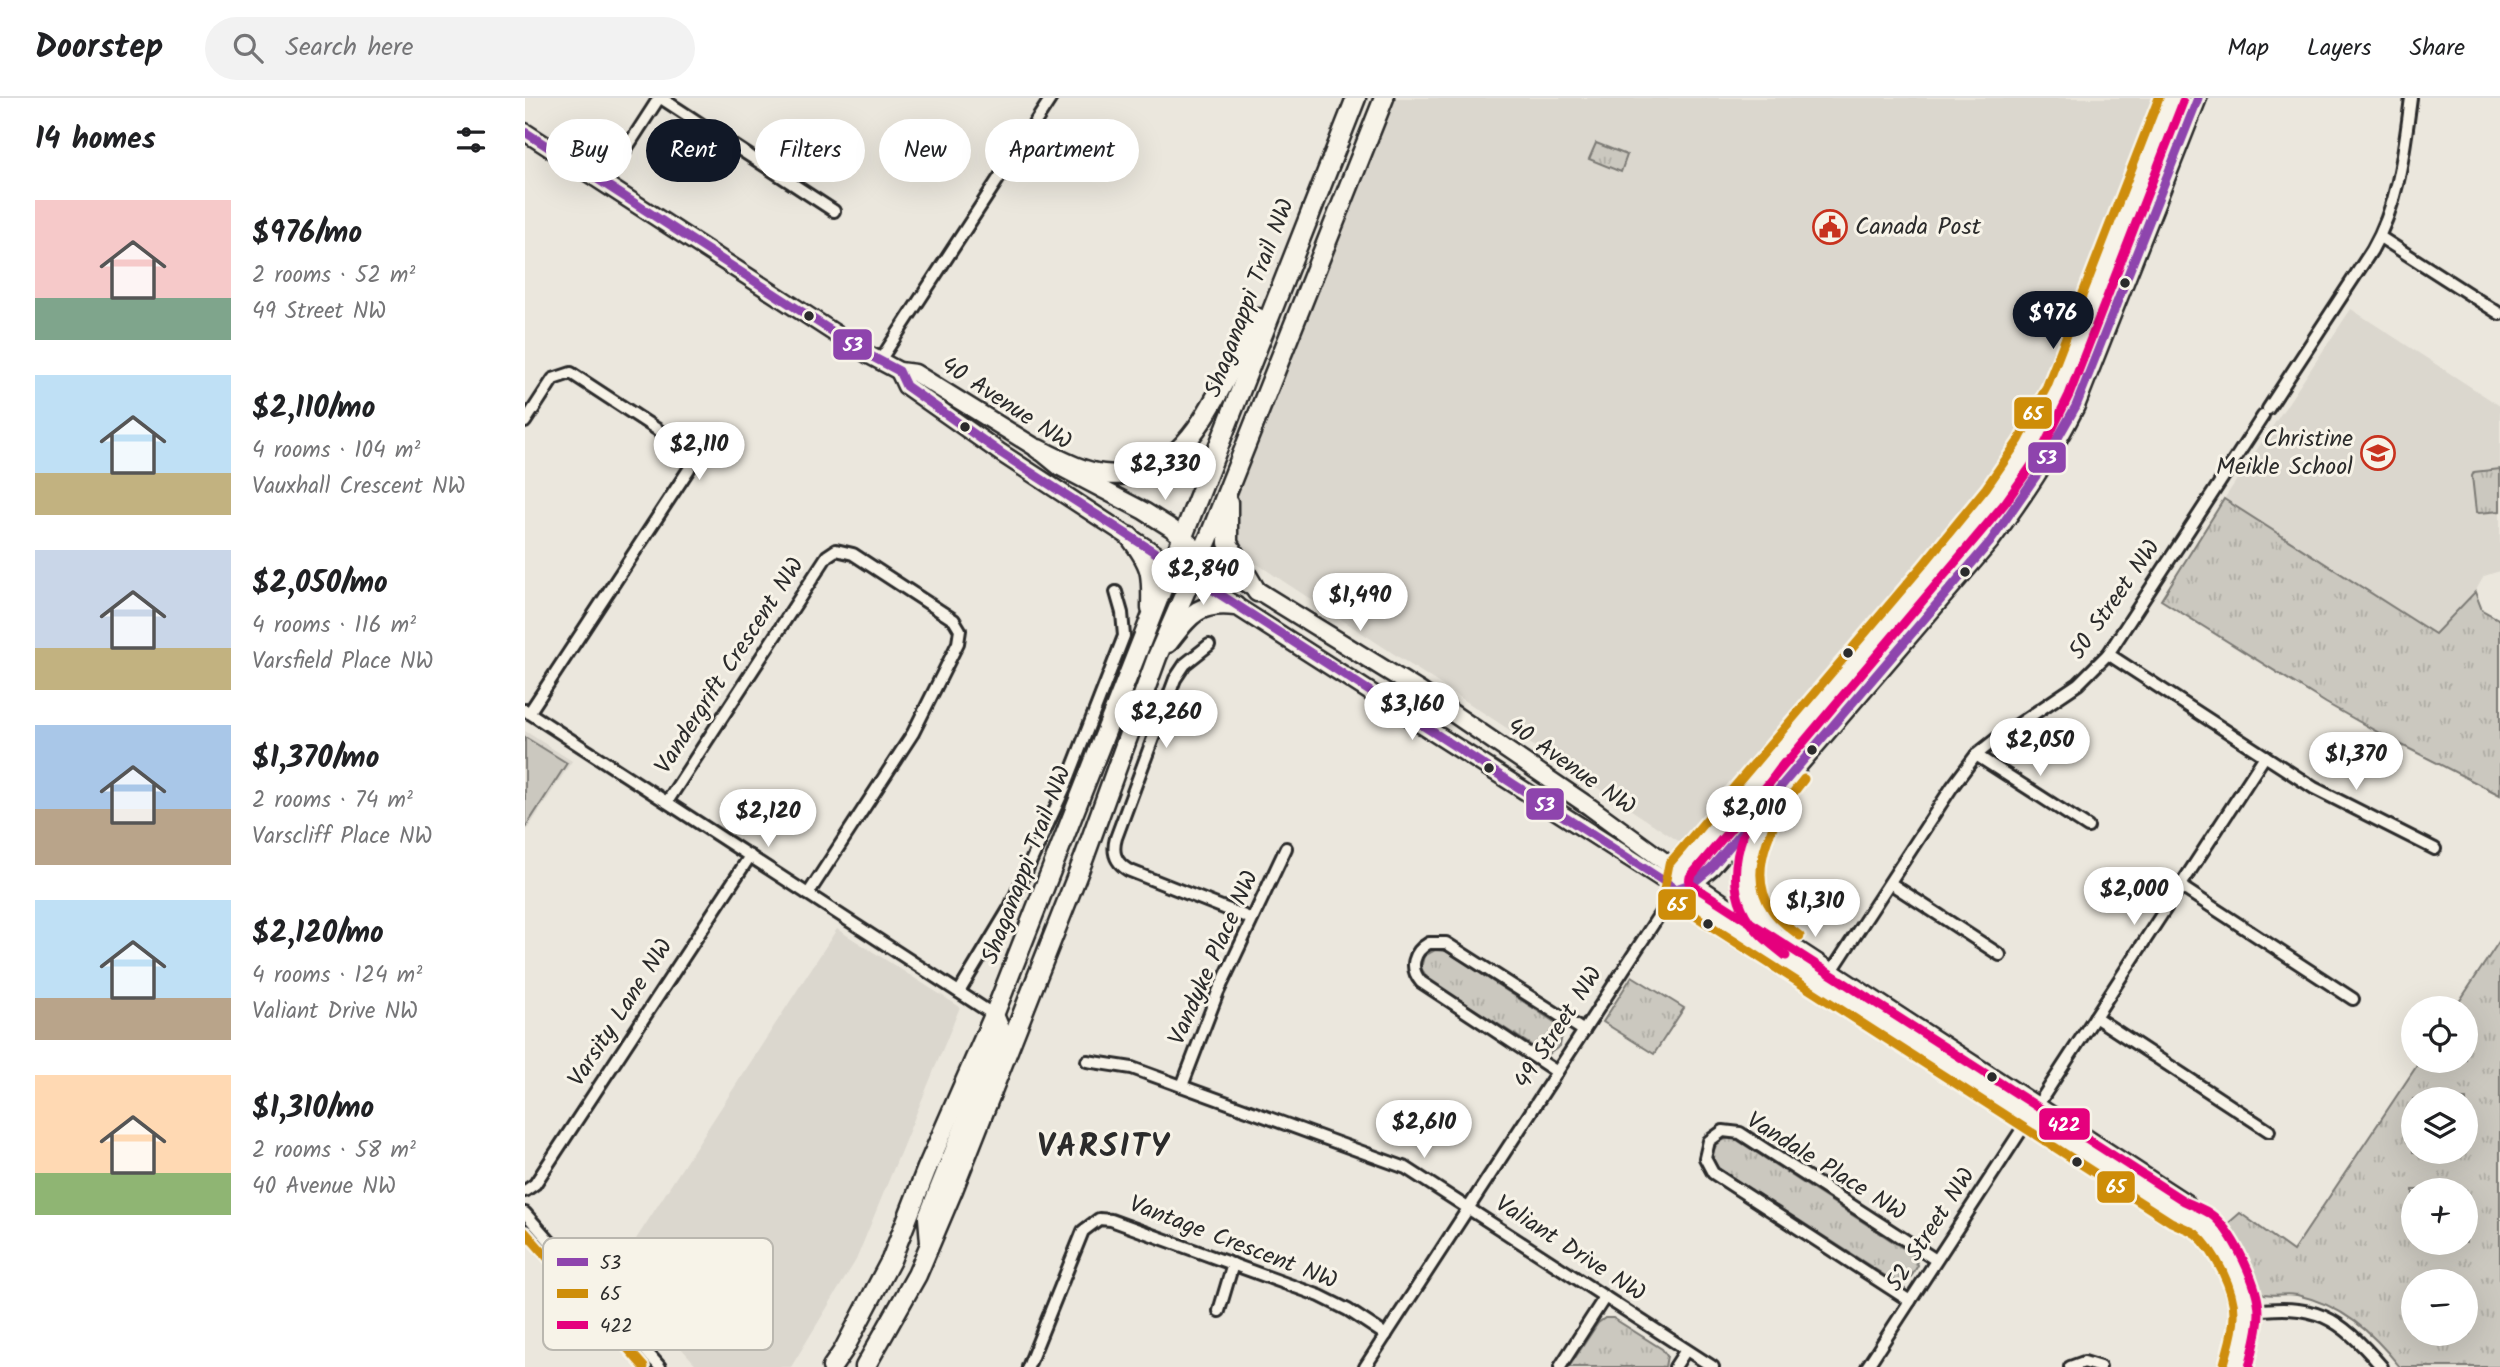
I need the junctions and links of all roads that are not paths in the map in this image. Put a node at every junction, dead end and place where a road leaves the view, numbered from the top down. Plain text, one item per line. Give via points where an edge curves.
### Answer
1 (660, 98) edge
2 (1051, 98) edge
3 (1356, 98) edge
4 (1384, 98) edge
5 (2172, 98) edge
6 (2198, 98) edge
7 (2411, 98) edge
8 (525, 132) edge
9 (604, 183) junction
10 (834, 211) dead end
11 (2380, 237) junction
12 (1294, 250) junction
13 (2500, 314) edge
14 (879, 362) junction
15 (899, 372) junction
16 (525, 422) edge
17 (1038, 449) junction
18 (1227, 492) junction
19 (1130, 537) junction
20 (1183, 539) junction
21 (1202, 554) junction
22 (1173, 564) junction
23 (1191, 577) junction
24 (1117, 592) dead end
25 (1257, 592) junction
26 (1235, 606) junction
27 (1151, 617) junction
28 (1209, 645) dead end
29 (2108, 654) junction
30 (1157, 657) junction
31 (527, 711) edge
32 (1976, 755) junction
33 (2265, 756) junction
34 (1786, 780) junction
35 (667, 802) junction
36 (2088, 827) dead end
37 (1286, 848) dead end
38 (2435, 849) dead end
39 (750, 856) junction
40 (1678, 872) junction
41 (1693, 883) junction
42 (1890, 883) junction
43 (2180, 886) junction
44 (1676, 889) junction
45 (808, 894) junction
46 (1252, 919) junction
47 (1779, 937) junction
48 (2000, 955) dead end
49 (1828, 978) junction
50 (959, 992) junction
51 (2353, 999) dead end
52 (995, 1015) junction
53 (2095, 1017) junction
54 (1584, 1031) junction
55 (1087, 1061) dead end
56 (1557, 1072) junction
57 (1182, 1086) junction
58 (2033, 1111) junction
59 (2269, 1131) dead end
60 (525, 1191) edge
61 (1469, 1208) junction
62 (527, 1217) edge
63 (546, 1238) edge
64 (930, 1244) junction
65 (1936, 1261) junction
66 (1233, 1264) junction
67 (1605, 1297) junction
68 (1910, 1301) junction
69 (1219, 1311) dead end
70 (2246, 1312) junction
71 (1386, 1335) junction
72 (645, 1350) edge
73 (1686, 1350) junction
74 (660, 1367) edge
75 (832, 1367) edge
76 (865, 1367) edge
77 (1028, 1367) edge
78 (1365, 1367) edge
79 (1560, 1367) edge
80 (1675, 1367) edge
81 (1713, 1367) edge
82 (1867, 1367) edge
83 (2070, 1367) edge
84 (2100, 1367) edge
85 (2237, 1367) edge
86 (2382, 1367) edge

1 - 9 street
1 - 10 street
2 - 14 street
3 - 12 main road, Shaganappi Trail NW
4 - 18 main road, Shaganappi Trail NW
5 - 40 street via 2058,391 2031,446 1947,555
6 - 34 street via 2076,406 2055,447 1990,541
7 - 11 street, 50 Street NW via 2396,195
8 - 9 street, 40 Avenue NW
9 - 14 street, 40 Avenue NW
11 - 13 street
11 - 29 street, 50 Street NW
12 - 17 main road via 1204,420 1177,452 1143,470 1103,474
12 - 20 main road, Shaganappi Trail NW
14 - 15 street, 40 Avenue NW
15 - 17 street, 40 Avenue NW via 915,373
15 - 19 street, 40 Avenue NW via 906,386 931,405
16 - 31 street via 553,379 571,373 684,447 692,457 689,469
17 - 20 street, 40 Avenue NW via 1060,467 1144,511
18 - 21 main road, Shaganappi Trail NW
18 - 25 main road via 1228,543
19 - 22 street, 40 Avenue NW
19 - 27 main road via 1151,572
20 - 21 street, 40 Avenue NW
20 - 22 main road, Shaganappi Trail NW
21 - 23 main road, Shaganappi Trail NW
21 - 25 street, 40 Avenue NW
22 - 23 street, 40 Avenue NW
22 - 27 main road, Shaganappi Trail NW
23 - 26 street, 40 Avenue NW
23 - 30 main road, Shaganappi Trail NW
24 - 50 street via 1124,636 1065,787 1009,909
25 - 40 street, 40 Avenue NW via 1420,691
26 - 30 main road via 1212,605 1197,612
26 - 44 street, 40 Avenue NW
27 - 52 main road, Shaganappi Trail NW
28 - 46 street via 1185,664 1175,679 1114,852 1128,870
29 - 32 street, 50 Street NW via 2078,684
29 - 33 street
30 - 64 main road, Shaganappi Trail NW via 1084,858
31 - 35 street
32 - 36 street
32 - 42 street, 50 Street NW
33 - 38 street via 2335,800
33 - 43 street, 52 Street NW
34 - 41 street
34 - 47 street via 1755,837 1747,880 1759,913
35 - 39 street
35 - 45 street, Vandergrift Crescent NW via 827,556 836,550 853,554 954,620 960,636 913,733
37 - 46 street, Vandyke Place NW
39 - 45 street
39 - 60 street, Varsity Lane NW via 535,1184
40 - 41 street, 40 Avenue NW
40 - 44 street, 49 Street NW
41 - 44 street
41 - 47 street, 40 Avenue NW
42 - 48 street
42 - 49 street, 50 Street NW
43 - 51 street
43 - 53 street, 52 Street NW
44 - 49 street, 40 Avenue NW
44 - 54 street, 49 Street NW
45 - 50 street
46 - 57 street, Vandyke Place NW
47 - 49 street, 40 Avenue NW
49 - 58 street, 40 Avenue NW
50 - 52 street
52 - 64 main road via 1000,1029 996,1047 928,1217
52 - 75 main road, Shaganappi Trail NW via 891,1260
53 - 58 street, 52 Street NW
53 - 59 street
54 - 56 street, 49 Street NW
54 - 56 street via 1451,945 1434,942 1416,954 1415,972 1421,982
55 - 57 street, Valiant Drive NW via 1132,1068
56 - 61 street, 49 Street NW
57 - 61 street, Valiant Drive NW via 1399,1165
58 - 65 street, 52 Street NW
58 - 70 street, 40 Avenue NW via 2186,1203 2234,1266
61 - 67 street, Valiant Drive NW
61 - 71 street, 49 Street NW
62 - 63 street
64 - 76 main road, Shaganappi Trail NW
65 - 68 street, 52 Street NW
65 - 68 street, Vandale Place NW via 1740,1133 1723,1131 1709,1141 1705,1157 1713,1173
66 - 69 street
66 - 71 street, Vantage Crescent NW via 1337,1304
66 - 77 street, Vantage Crescent NW via 1098,1219 1083,1231
67 - 73 street, Valiant Drive NW
67 - 79 street
68 - 82 street, 52 Street NW
70 - 85 street, 40 Avenue NW
70 - 86 street via 2288,1307 2325,1316
71 - 78 street, 49 Street NW
72 - 74 street
73 - 80 street
73 - 81 street, Valiant Drive NW
83 - 84 street via 2084,1362

